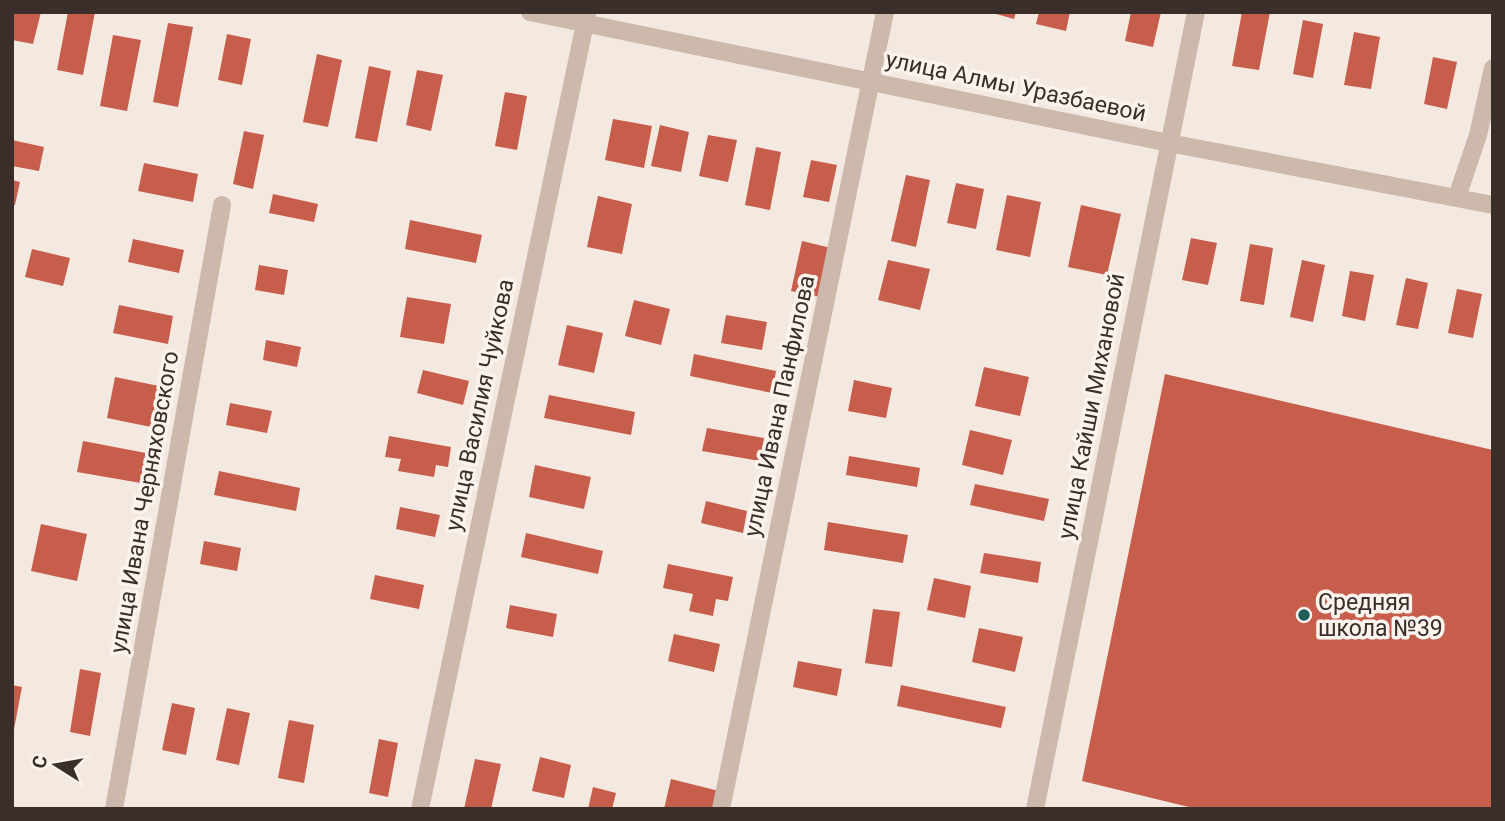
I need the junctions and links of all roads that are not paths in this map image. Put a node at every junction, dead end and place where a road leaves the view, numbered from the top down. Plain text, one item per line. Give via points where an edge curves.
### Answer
1 (530, 12) edge
2 (885, 12) edge
3 (1196, 12) edge
4 (586, 18) edge
5 (1493, 68) edge
6 (870, 82) junction
7 (1169, 143) junction
8 (1457, 197) junction
9 (222, 205) dead end
10 (1493, 205) edge
11 (114, 809) edge
12 (419, 809) edge
13 (721, 809) edge
14 (1034, 809) edge

1 - 4 street, улица Алмы Уразбаевой
2 - 6 street, улица Ивана Панфилова
3 - 7 street, улица Кайши Михановой
4 - 6 street, улица Алмы Уразбаевой
4 - 12 street, улица Василия Чуйкова
5 - 8 street via 1478,135
6 - 7 street, улица Алмы Уразбаевой
6 - 13 street, улица Ивана Панфилова
7 - 8 street, улица Алмы Уразбаевой
7 - 14 street, улица Кайши Михановой
8 - 10 street, улица Алмы Уразбаевой
9 - 11 street, улица Ивана Черняховского

